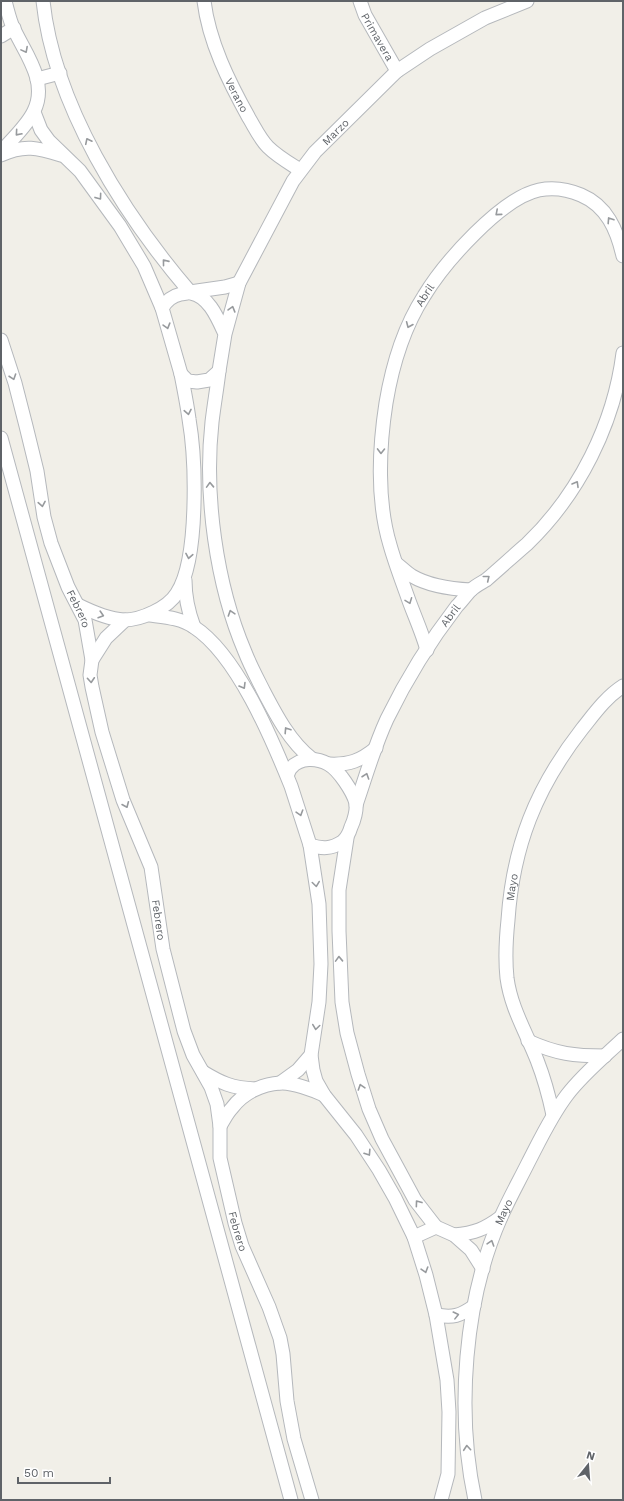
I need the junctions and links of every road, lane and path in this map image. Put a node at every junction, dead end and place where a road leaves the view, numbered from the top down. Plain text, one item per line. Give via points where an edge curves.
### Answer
1 (5, 1) edge
2 (42, 1) edge
3 (204, 1) edge
4 (360, 1) edge
5 (527, 1) edge
6 (14, 28) junction
7 (1, 36) edge
8 (397, 71) junction
9 (60, 73) junction
10 (36, 79) junction
11 (34, 112) junction
12 (1, 153) edge
13 (65, 156) junction
14 (97, 158) junction
15 (300, 170) junction
16 (80, 172) junction
17 (623, 256) edge
18 (240, 283) junction
19 (190, 292) junction
20 (162, 308) junction
21 (225, 334) junction
22 (1, 340) edge
23 (623, 353) edge
24 (219, 371) junction
25 (181, 374) junction
26 (1, 438) edge
27 (214, 532) junction
28 (192, 534) junction
29 (397, 564) junction
30 (185, 576) junction
31 (471, 590) junction
32 (78, 605) junction
33 (150, 614) junction
34 (125, 620) junction
35 (194, 627) junction
36 (427, 650) junction
37 (244, 652) junction
38 (92, 660) junction
39 (229, 664) junction
40 (623, 686) edge
41 (376, 748) junction
42 (312, 759) junction
43 (328, 764) junction
44 (287, 776) junction
45 (356, 805) junction
46 (347, 838) junction
47 (310, 845) junction
48 (320, 1002) junction
49 (342, 1002) junction
50 (623, 1039) edge
51 (528, 1041) junction
52 (311, 1055) junction
53 (605, 1056) junction
54 (202, 1072) junction
55 (280, 1083) junction
56 (255, 1089) junction
57 (324, 1095) junction
58 (553, 1115) junction
59 (375, 1123) junction
60 (220, 1126) junction
61 (356, 1134) junction
62 (501, 1217) junction
63 (436, 1227) junction
64 (454, 1235) junction
65 (414, 1237) junction
66 (483, 1269) junction
67 (474, 1306) junction
68 (436, 1315) junction
69 (469, 1473) junction
70 (448, 1474) junction
71 (291, 1500) edge
72 (312, 1500) edge
73 (441, 1500) edge
74 (475, 1500) edge

1 - 6 street
2 - 9 street
3 - 15 street, Verano via 221,61 249,118 267,146
4 - 8 street, Primavera via 364,15
5 - 8 street, Marzo via 485,18
6 - 7 street
6 -> 10 street via 33,63
8 - 15 street, Marzo
9 - 10 street
14 -> 9 street via 74,111
10 - 11 street via 38,100
11 -> 12 street
11 - 13 street via 41,130
12 - 13 street via 29,148
13 - 16 street
14 - 16 street
19 -> 14 street via 161,258
15 - 18 street, Marzo
16 -> 20 street via 120,226 144,266
17 -> 29 street, Abril via 615,228 600,206 575,192 553,188 519,197 503,208 469,239 439,274 424,296 404,338 386,401 381,450 383,505 386,528
18 - 19 street
21 -> 18 street, Marzo
19 - 20 street via 174,295
19 - 21 street via 202,298 211,307
20 -> 25 street
21 - 24 street, Marzo
22 -> 32 street, Febrero via 30,441 51,543
31 -> 23 street, Abril via 528,543 574,488 603,430
24 - 25 street via 209,380 197,382 188,381
27 -> 24 street, Marzo via 210,449
25 -> 28 street via 190,420 194,500
26 - 71 street
27 - 28 street via 206,530
37 -> 27 street, Marzo via 230,610
28 -> 30 street
29 - 31 street via 412,576 431,584
29 -> 36 street, Abril
30 - 33 street via 177,594 167,605
30 - 35 street via 185,598
31 - 36 street, Abril via 439,630
32 -> 34 street
32 - 38 street, Febrero via 85,620
33 - 34 street
33 - 35 street via 170,617
34 - 38 street via 106,638
35 - 39 street via 214,645
36 - 41 street, Abril via 395,703
37 - 39 street via 236,661
42 -> 37 street, Marzo via 293,740 274,710
38 -> 54 street, Febrero via 90,675 102,732 123,800 151,867 168,971 188,1043
39 -> 44 street via 253,702
40 - 51 street, Mayo via 592,716 554,768 535,802 519,848 509,901 506,957 511,995
41 - 43 street via 358,760 342,765
45 -> 41 street, Abril
42 - 43 street
42 - 44 street via 299,762 291,768
43 - 45 street via 341,776 353,794
44 -> 47 street
45 - 46 street via 354,822
46 - 47 street via 335,847 320,848
49 -> 46 street via 338,931 339,890
47 -> 48 street via 319,912
48 - 49 street
48 -> 52 street
59 -> 49 street via 358,1074
50 - 53 street, Mayo
51 - 53 street via 578,1056
51 - 58 street, Mayo via 543,1076
52 - 55 street via 298,1070
52 - 57 street via 316,1081
53 - 58 street, Mayo via 587,1072
54 - 56 street via 219,1082
54 - 60 street, Febrero via 217,1104
55 - 56 street
55 - 57 street via 310,1089
56 - 60 street via 232,1107
57 - 61 street
58 - 62 street, Mayo
59 - 61 street
63 -> 59 street via 415,1200
60 - 72 street, Febrero via 220,1158 225,1185 242,1246 272,1313 280,1338 294,1439
61 -> 65 street via 379,1170
62 - 64 street via 487,1227 471,1233
66 -> 62 street, Mayo
63 - 64 street
63 - 65 street
64 - 66 street via 471,1250
65 -> 68 street
66 - 67 street, Mayo
68 -> 67 street via 450,1317 464,1314
69 -> 67 street, Mayo via 465,1391
68 - 70 street via 447,1380
69 - 70 street
69 - 74 street, Mayo
70 - 73 street

